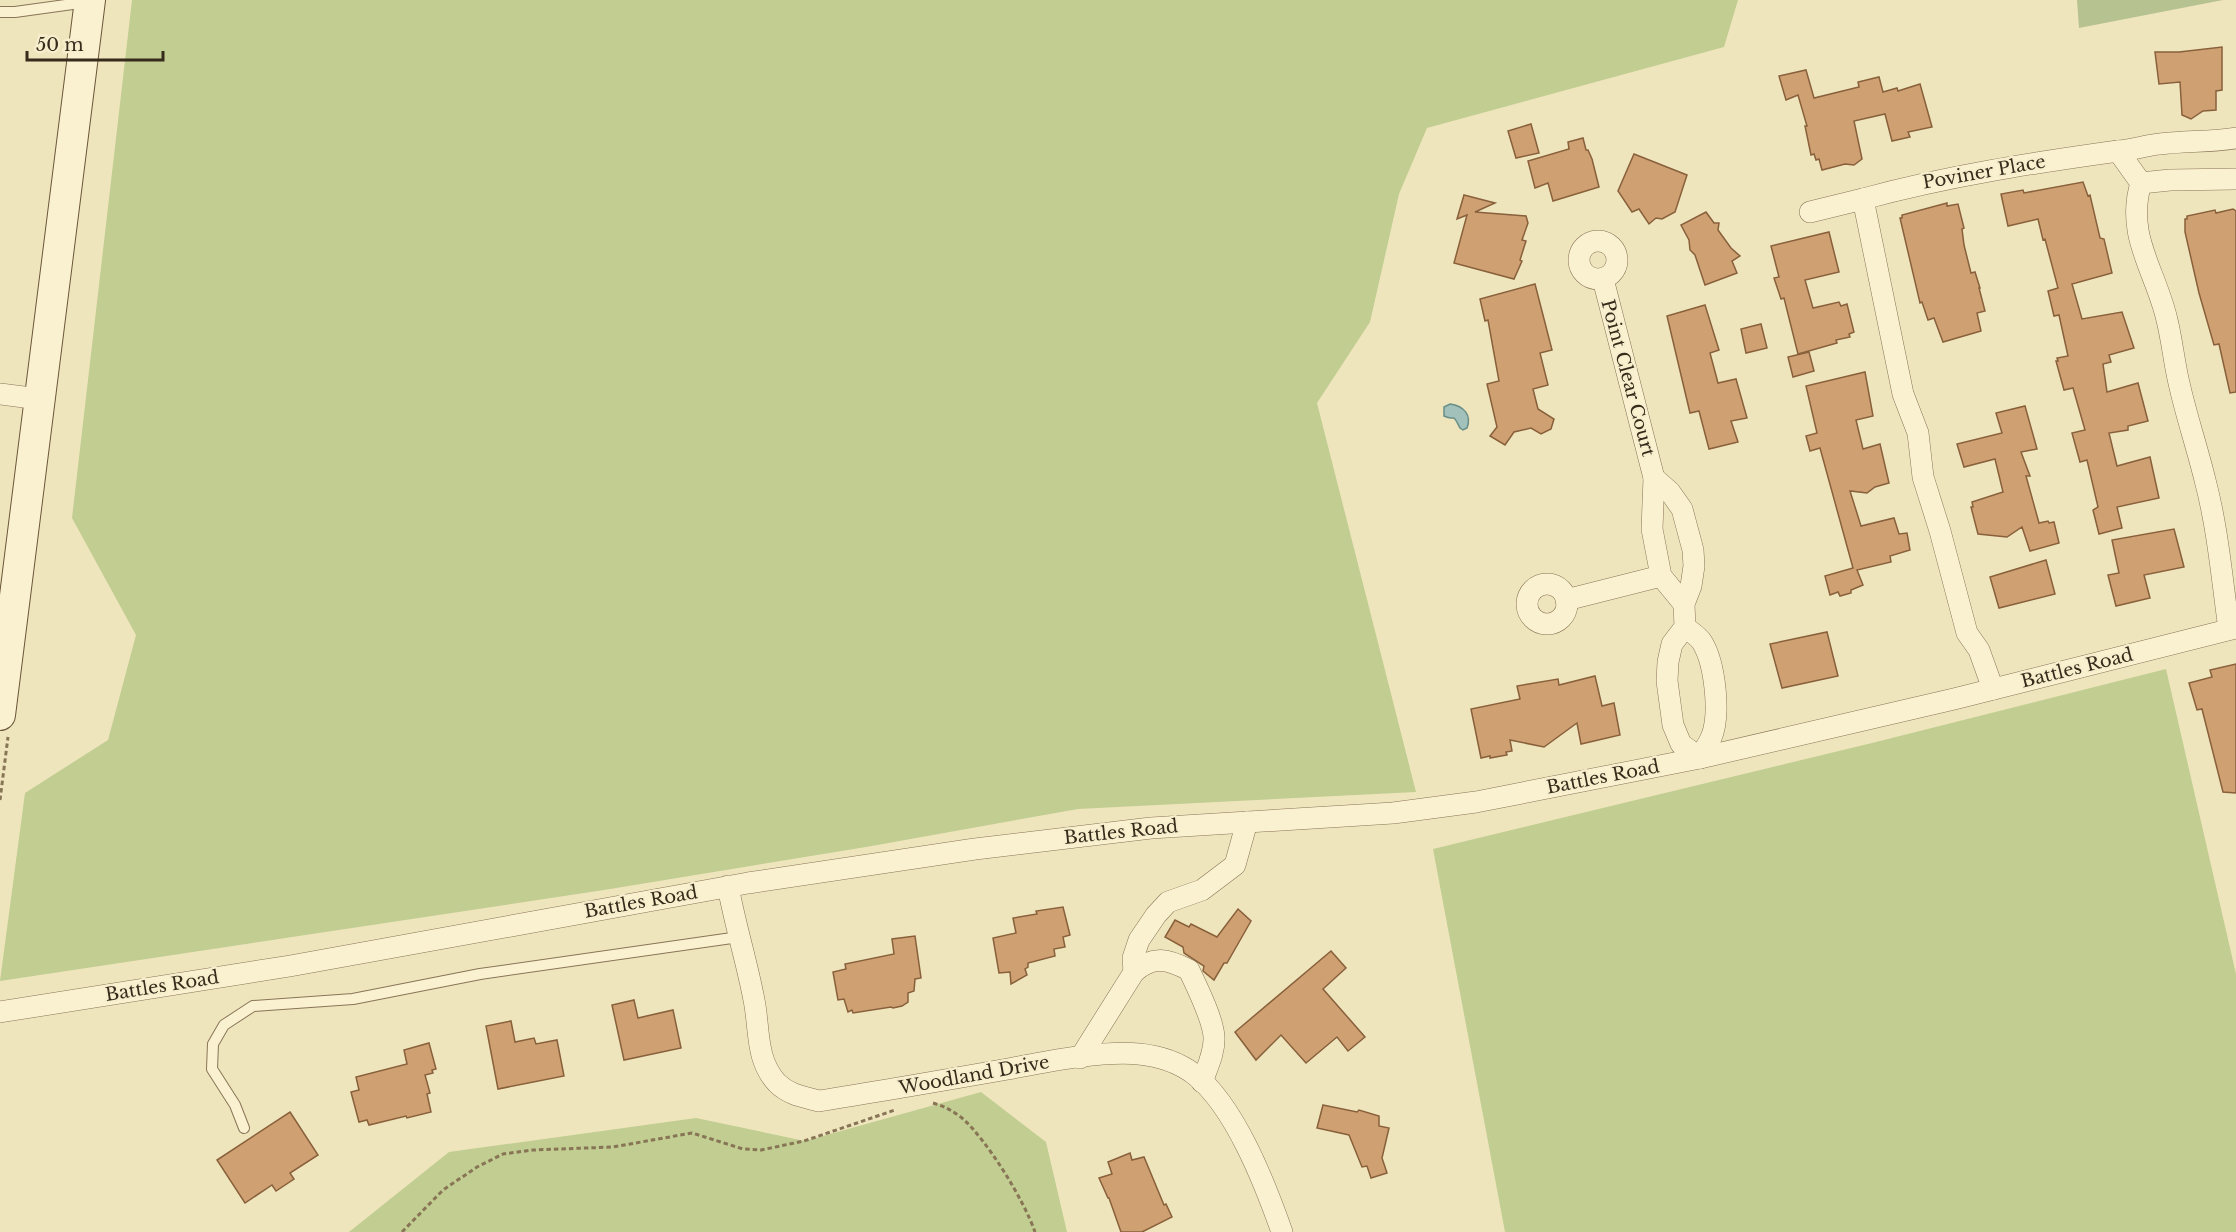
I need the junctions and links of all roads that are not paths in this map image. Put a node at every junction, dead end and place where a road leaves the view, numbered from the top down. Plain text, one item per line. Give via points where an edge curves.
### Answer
1 (90, 1) edge
2 (0, 12) edge
3 (2236, 138) edge
4 (2118, 151) junction
5 (2236, 179) edge
6 (2141, 183) junction
7 (1863, 199) junction
8 (1810, 212) dead end
9 (1603, 279) dead end
10 (0, 393) edge
11 (39, 399) junction
12 (1654, 478) junction
13 (1661, 576) junction
14 (1566, 600) dead end
15 (1684, 604) junction
16 (1685, 627) junction
17 (2232, 628) edge
18 (1993, 689) junction
19 (0, 715) edge
20 (1700, 758) junction
21 (1247, 822) junction
22 (728, 886) junction
23 (739, 938) junction
24 (1134, 972) junction
25 (0, 1012) edge
26 (1080, 1058) junction
27 (1202, 1082) junction
28 (244, 1128) dead end
29 (1282, 1232) edge

1 - 2 lane
1 - 11 main road
3 - 4 street, Poviner Place
4 - 6 street
4 - 7 street, Poviner Place via 2012,166
5 - 6 street
6 - 17 street via 2135,202 2136,223 2167,320 2179,383 2206,482
7 - 8 street, Poviner Place
7 - 18 street via 1903,393 1918,433 1923,477 1967,633 1979,650
9 - 12 street, Point Clear Court
10 - 11 street
11 - 19 main road
12 - 13 street, Point Clear Court via 1652,529
12 - 15 street, Point Clear Court via 1682,509 1693,550 1691,586
13 - 14 street
13 - 15 street, Point Clear Court
15 - 16 street, Point Clear Court
16 - 20 street via 1701,640 1714,688 1712,737
16 - 20 street via 1672,644 1668,662 1672,725 1681,744
17 - 18 street, Battles Road
18 - 20 street, Battles Road
20 - 21 street, Battles Road via 1476,802 1393,813
21 - 22 street, Battles Road via 1080,835
21 - 24 street via 1235,865 1203,890 1168,902 1156,915 1139,940 1133,958
22 - 23 street, Woodland Drive
22 - 25 street, Battles Road via 290,966
23 - 26 street, Woodland Drive via 755,1001 765,1066 794,1095 819,1101
23 - 28 lane via 480,974 353,999 253,1006 224,1024 213,1044 212,1069 235,1105
24 - 26 street
24 - 27 street via 1144,963 1161,960 1189,970 1214,1037
26 - 27 street, Woodland Drive via 1137,1053 1177,1064
27 - 29 street, Woodland Drive via 1234,1124

